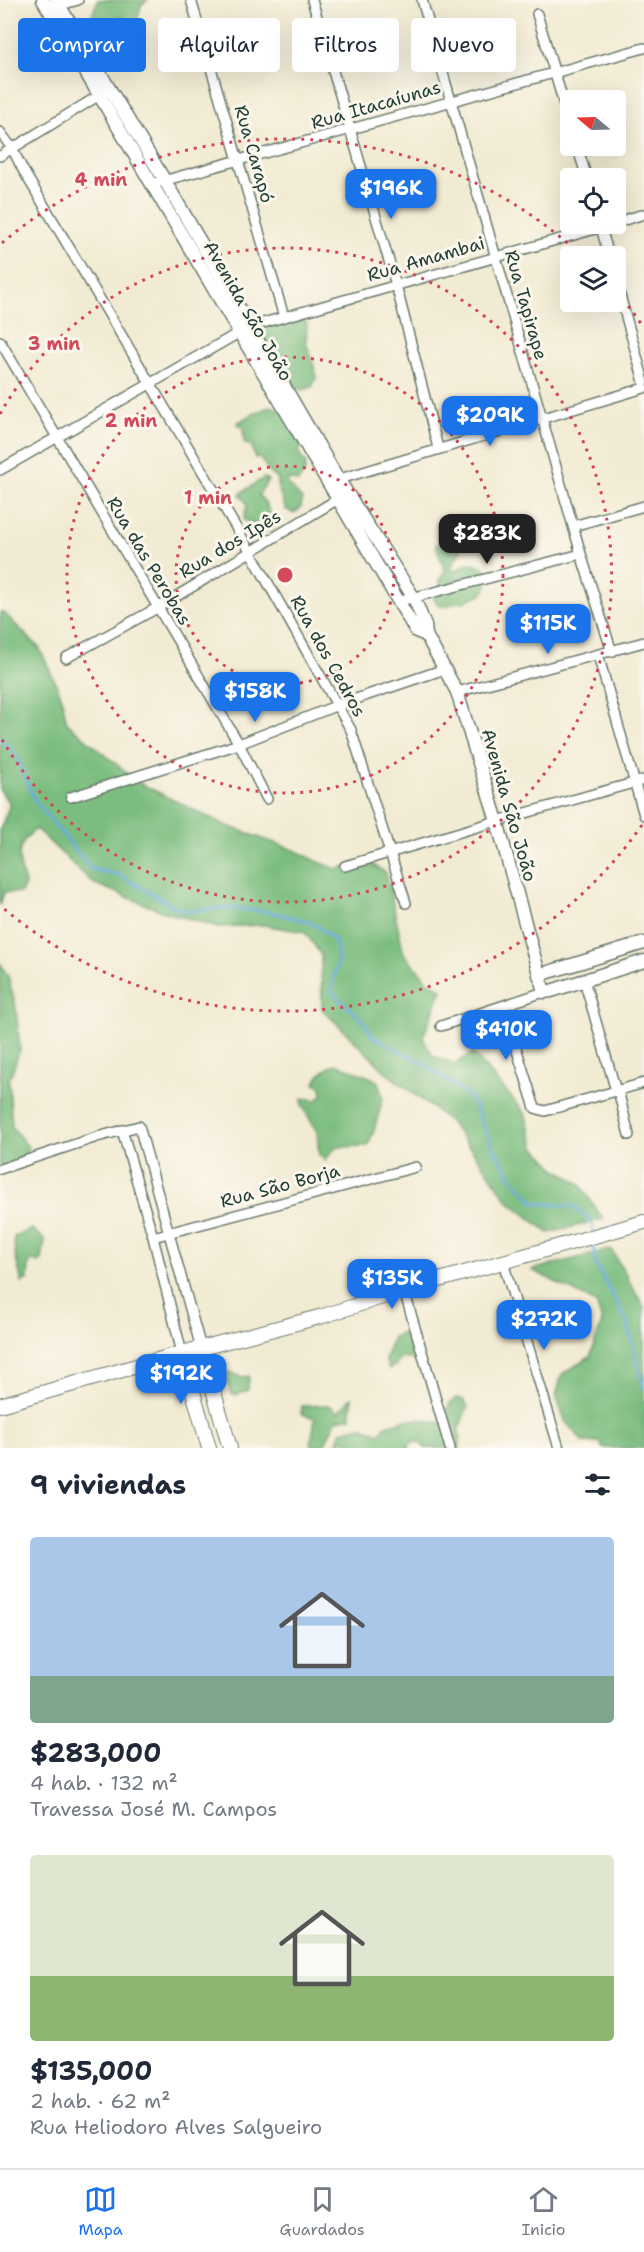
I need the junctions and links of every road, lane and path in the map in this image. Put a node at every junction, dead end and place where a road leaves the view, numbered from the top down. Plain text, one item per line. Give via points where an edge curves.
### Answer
1 (78, 0) edge
2 (191, 0) edge
3 (312, 0) edge
4 (422, 0) edge
5 (52, 3) edge
6 (537, 14) dead end
7 (644, 48) edge
8 (555, 72) junction
9 (560, 90) edge
10 (105, 92) junction
11 (451, 101) junction
12 (350, 129) junction
13 (0, 132) edge
14 (12, 148) junction
15 (0, 156) edge
16 (239, 160) junction
17 (165, 181) junction
18 (152, 184) junction
19 (644, 214) edge
20 (626, 219) edge
21 (570, 234) edge
22 (201, 256) junction
23 (494, 256) junction
24 (396, 285) junction
25 (625, 312) edge
26 (284, 317) junction
27 (243, 330) junction
28 (0, 341) edge
29 (644, 382) edge
30 (151, 384) junction
31 (644, 387) edge
32 (542, 417) junction
33 (56, 438) junction
34 (438, 448) junction
35 (0, 470) edge
36 (333, 481) junction
37 (342, 496) junction
38 (644, 506) edge
39 (573, 526) junction
40 (250, 551) junction
41 (581, 554) junction
42 (414, 598) junction
43 (400, 601) junction
44 (157, 608) junction
45 (426, 635) junction
46 (644, 642) edge
47 (612, 652) junction
48 (598, 655) junction
49 (66, 658) dead end
50 (445, 669) junction
51 (457, 692) junction
52 (338, 705) junction
53 (239, 744) junction
54 (640, 781) edge
55 (71, 797) dead end
56 (267, 799) dead end
57 (644, 814) edge
58 (496, 821) junction
59 (390, 852) junction
60 (345, 866) dead end
61 (406, 903) dead end
62 (644, 943) edge
63 (644, 962) edge
64 (539, 975) junction
65 (584, 980) junction
66 (544, 992) junction
67 (503, 1006) junction
68 (441, 1026) dead end
69 (644, 1083) edge
70 (617, 1090) junction
71 (122, 1130) junction
72 (629, 1135) dead end
73 (416, 1167) dead end
74 (0, 1169) edge
75 (644, 1222) edge
76 (168, 1233) junction
77 (153, 1237) junction
78 (503, 1262) junction
79 (404, 1290) junction
80 (201, 1348) junction
81 (182, 1353) junction
82 (0, 1405) edge
83 (210, 1448) edge
84 (230, 1448) edge
85 (450, 1448) edge
86 (559, 1448) edge

1 - 5 street
2 - 16 street, Rua Carapó
3 - 12 street
4 - 11 street, Rua Tapirape
5 - 10 street, Avenida São João
6 - 8 street
7 - 8 street, Rua Itacaíunas
8 - 9 street
8 - 11 street, Rua Itacaíunas
10 - 14 street
10 - 17 street, Avenida São João
10 - 18 street, Avenida São João
11 - 12 street, Rua Itacaíunas
11 - 23 street, Rua Tapirape
12 - 16 street, Rua Itacaíunas
12 - 24 street
13 - 14 street, Rua dos Cedros
14 - 15 street
14 - 30 street, Rua dos Cedros
16 - 17 street, Rua Itacaíunas
16 - 26 street, Rua Carapó
17 - 18 street, Rua Itacaíunas
17 - 22 street, Avenida São João
18 - 22 street, Avenida São João
19 - 20 street, Rua Amambai
21 - 23 street, Rua Amambai
22 - 27 street, Avenida São João
23 - 24 street, Rua Amambai
23 - 32 street, Rua Tapirape
24 - 26 street, Rua Amambai
24 - 34 street
25 - 29 street
26 - 27 street, Rua Amambai
27 - 30 street, Rua Amambai
27 - 36 street, Avenida São João
28 - 33 street, Rua das Perobas
30 - 33 street, Rua Amambai
30 - 40 street, Rua dos Cedros
31 - 32 street
32 - 34 street
32 - 39 street, Rua Tapirape
33 - 35 street, Rua Amambai
33 - 44 street, Rua das Perobas
34 - 36 street
36 - 37 street, Avenida São João
37 - 40 street, Rua dos Ipês
37 - 42 street, Avenida São João
37 - 43 street, Avenida São João
38 - 39 street
39 - 41 street, Rua Tapirape
40 - 44 street, Rua dos Ipês
40 - 52 street, Rua dos Cedros
41 - 42 street
41 - 47 street, Rua Tapirape
42 - 43 street
42 - 45 street, Avenida São João
43 - 45 street, Avenida São João via 416,631
44 - 49 street, Rua dos Ipês
44 - 53 street, Rua das Perobas
45 - 50 street, Avenida São João
46 - 47 street
47 - 48 street
48 - 51 street
48 - 54 street
50 - 51 street, Avenida São João
50 - 52 street
51 - 58 street, Avenida São João
52 - 53 street
52 - 59 street, Rua dos Cedros via 351,730
53 - 55 street
53 - 56 street, Rua das Perobas
54 - 57 street
54 - 58 street
58 - 59 street
58 - 64 street, Avenida São João
59 - 60 street
59 - 61 street, Rua dos Cedros
62 - 64 street
63 - 65 street
64 - 66 street, Avenida São João
65 - 66 street
65 - 70 street
66 - 67 street
67 - 68 street
67 - 70 street via 535,1108 545,1111
69 - 70 street
70 - 72 street
71 - 74 street
71 - 76 street via 139,1126
71 - 77 street
73 - 76 street, Rua São Borja
75 - 78 main road
76 - 77 street, Rua São Borja
76 - 80 street
77 - 81 street
78 - 79 main road
78 - 86 street
79 - 80 main road
79 - 85 street
80 - 81 main road
80 - 84 main road
81 - 82 main road
81 - 83 main road

